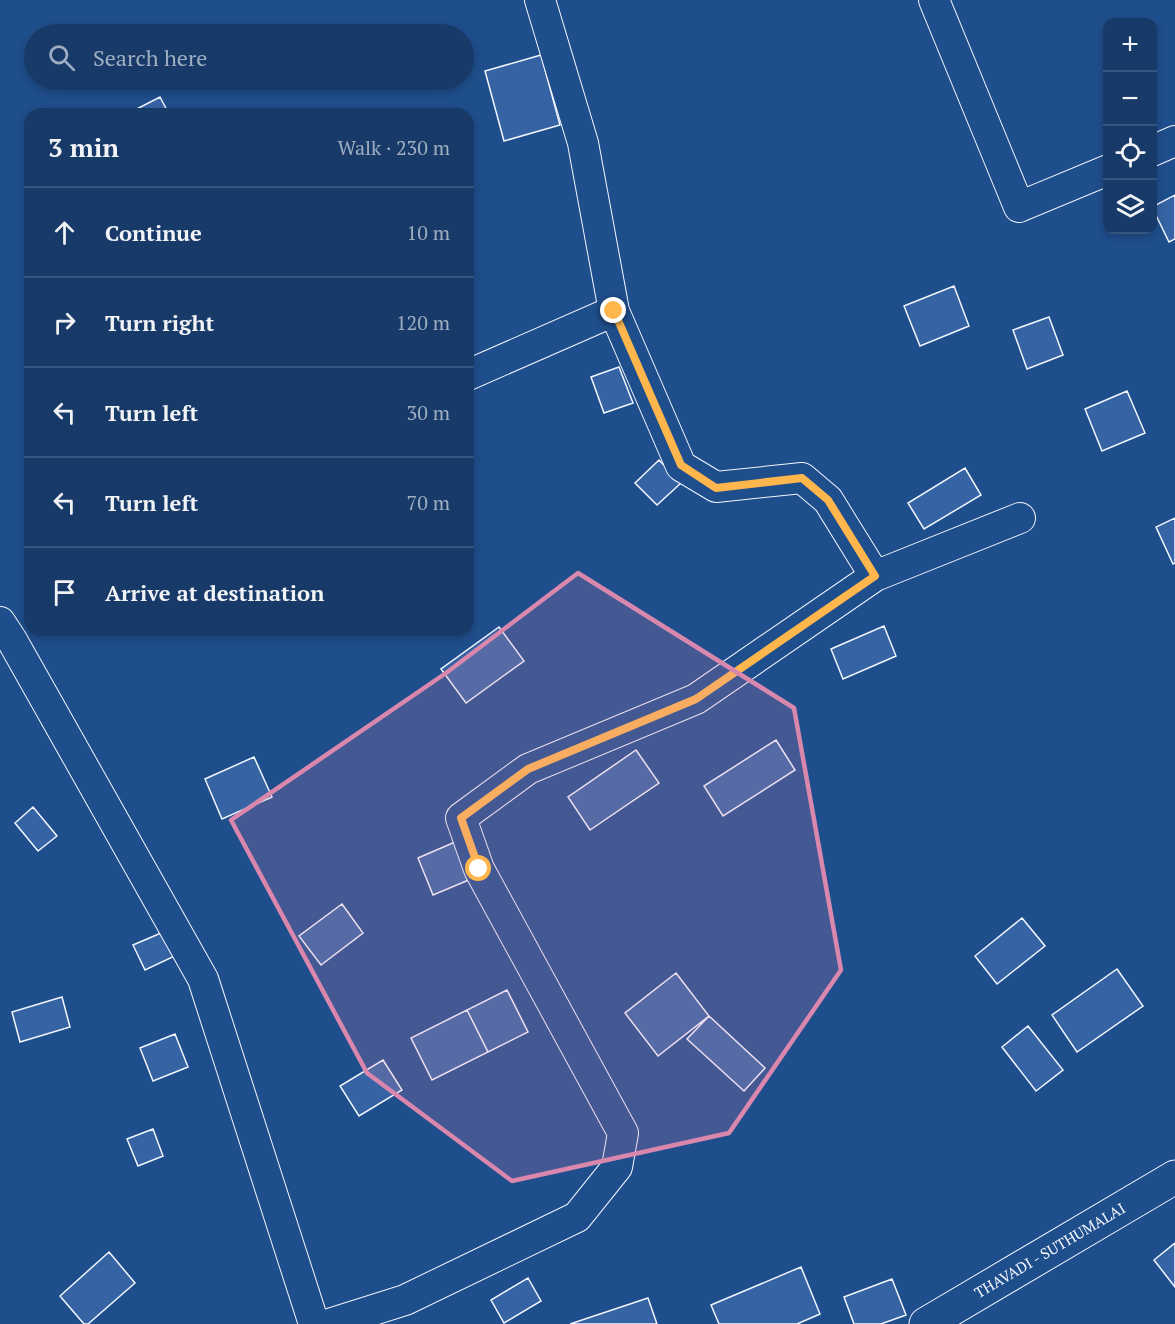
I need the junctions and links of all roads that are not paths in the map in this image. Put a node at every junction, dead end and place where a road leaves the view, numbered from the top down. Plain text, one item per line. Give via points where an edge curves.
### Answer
1 (540, 0) edge
2 (934, 0) edge
3 (1175, 141) edge
4 (1157, 149) edge
5 (1103, 172) edge
6 (614, 311) junction
7 (474, 372) edge
8 (1020, 518) dead end
9 (875, 576) junction
10 (15, 631) edge
11 (1175, 1177) edge
12 (314, 1324) edge
13 (329, 1324) edge
14 (926, 1324) edge

1 - 6 street via 583,143
2 - 5 street via 1019,207
3 - 4 street
6 - 7 street
6 - 9 street via 681,465 716,488 802,478 828,500
8 - 9 street
9 - 13 street via 696,699 528,769 461,818 479,869 623,1133 617,1167 578,1217 405,1300
10 - 12 street via 203,979
11 - 14 main road, THAVADI - SUTHUMALAI

